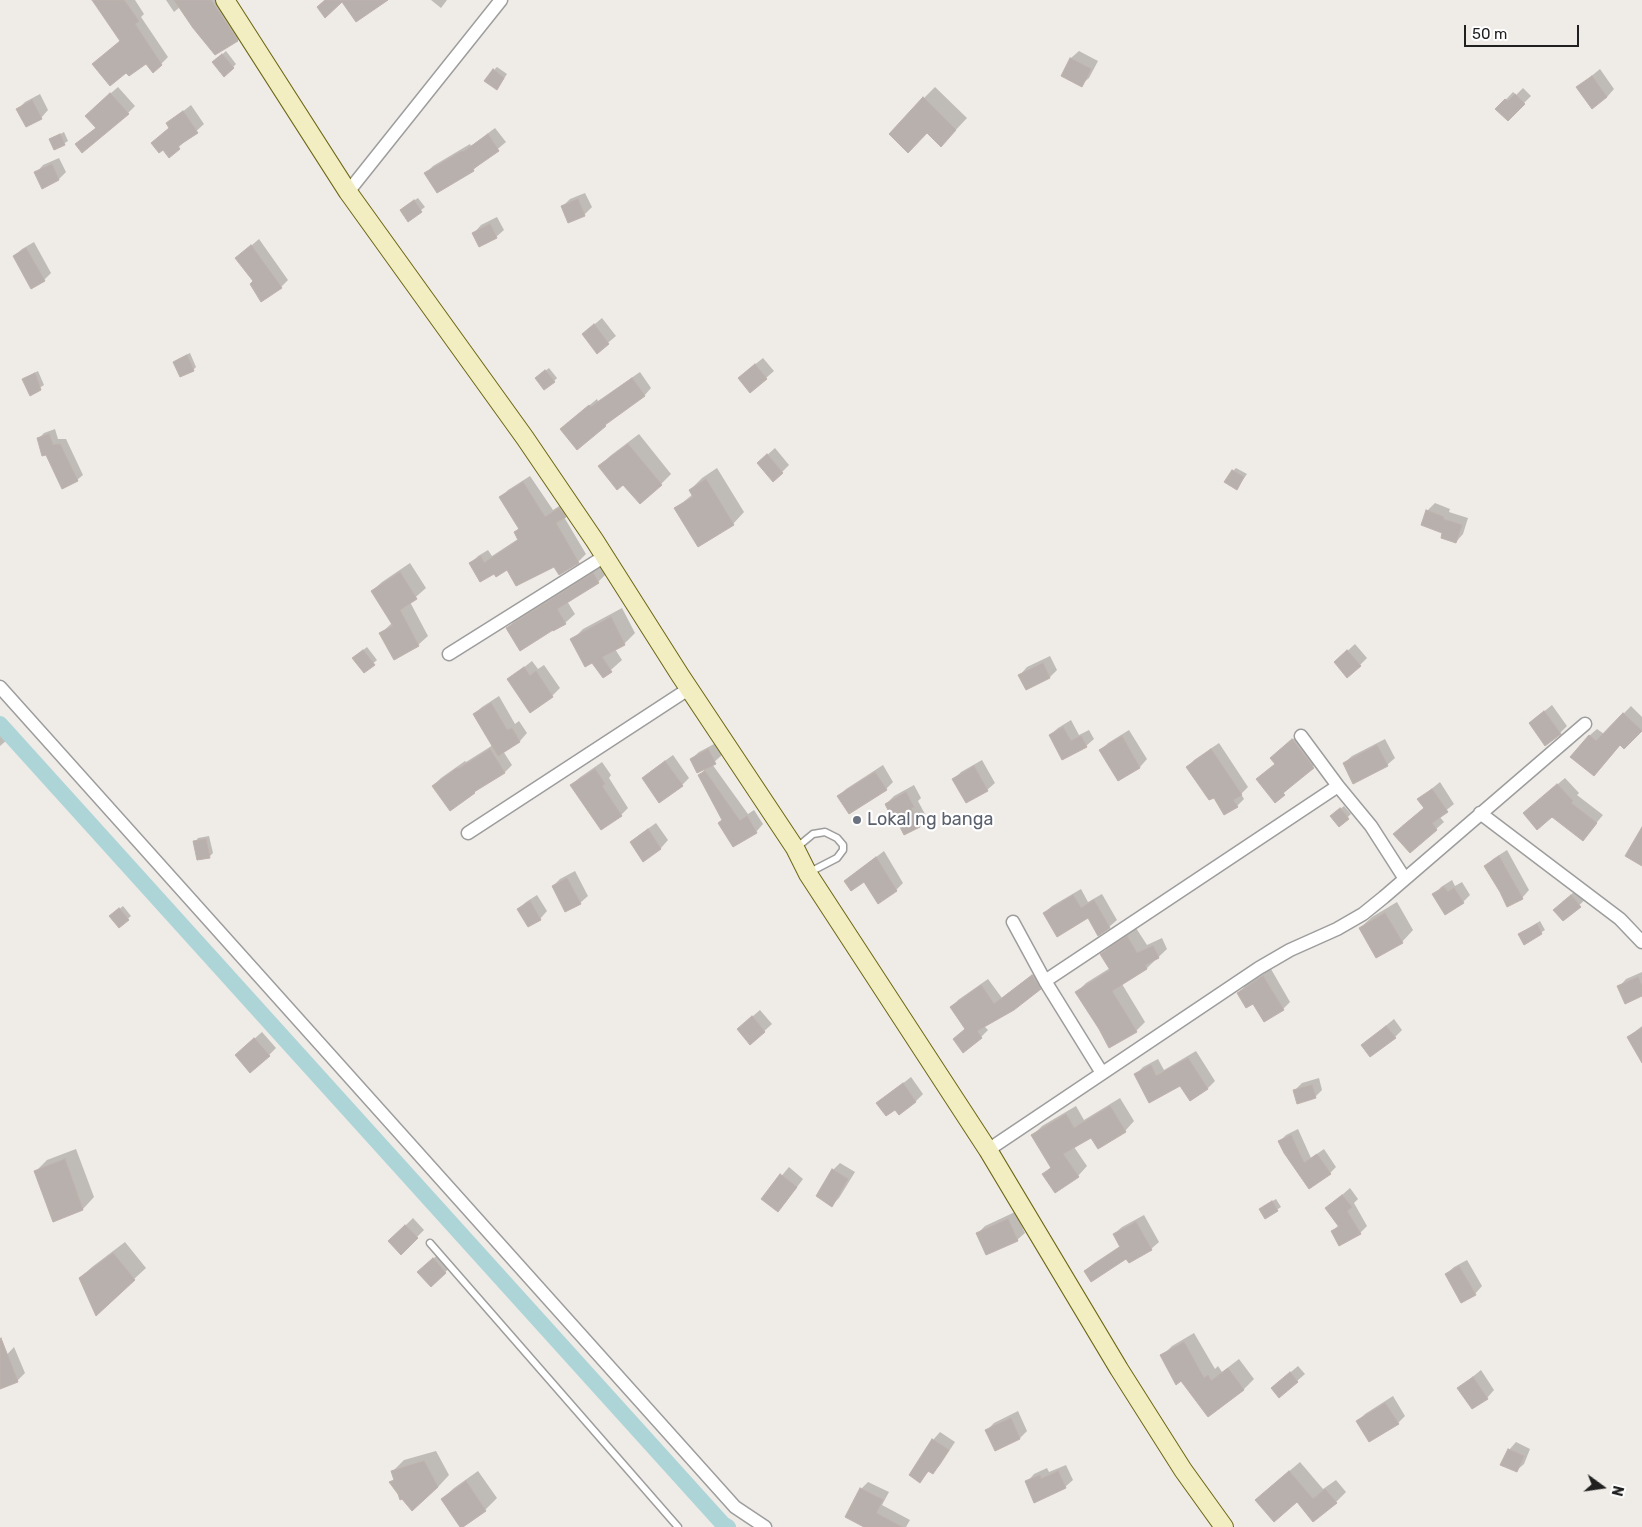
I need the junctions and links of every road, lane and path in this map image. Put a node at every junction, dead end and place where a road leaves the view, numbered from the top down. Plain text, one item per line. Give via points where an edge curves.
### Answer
1 (225, 0) edge
2 (501, 0) edge
3 (348, 192) junction
4 (604, 556) junction
5 (449, 654) dead end
6 (0, 687) edge
7 (690, 688) junction
8 (1585, 724) dead end
9 (1301, 736) dead end
10 (1338, 786) junction
11 (1480, 814) junction
12 (468, 834) dead end
13 (795, 848) junction
14 (808, 874) junction
15 (1405, 879) junction
16 (1013, 922) dead end
17 (1642, 942) edge
18 (1045, 980) junction
19 (1102, 1073) junction
20 (988, 1150) junction
21 (430, 1243) dead end
22 (678, 1527) edge
23 (765, 1527) edge
24 (1224, 1527) edge

1 - 3 main road
2 - 3 street
3 - 4 main road via 519,430
4 - 5 street
4 - 7 main road
6 - 23 street via 735,1507
7 - 12 street
7 - 13 main road
8 - 11 street
9 - 10 street
10 - 15 street via 1371,826
10 - 18 street
11 - 15 street
11 - 17 street via 1620,919
13 - 14 main road
13 - 14 lane via 813,834 825,832 837,838 843,846 837,858
14 - 20 main road
15 - 19 street via 1363,914 1259,968
16 - 18 street
18 - 19 street
19 - 20 street
20 - 24 main road via 1129,1384 1183,1470
21 - 22 lane

